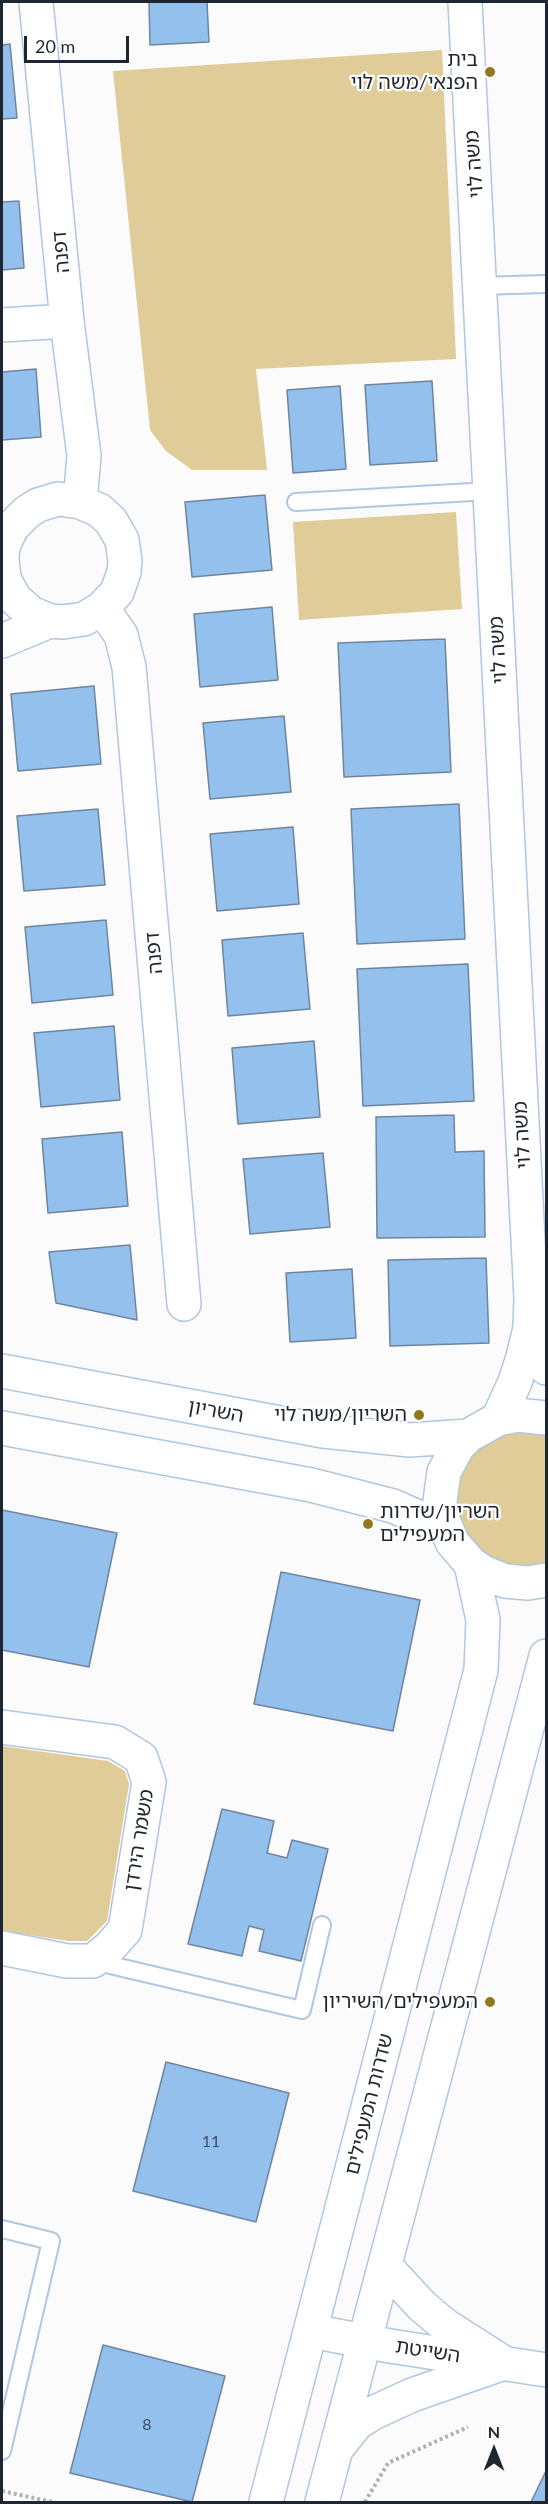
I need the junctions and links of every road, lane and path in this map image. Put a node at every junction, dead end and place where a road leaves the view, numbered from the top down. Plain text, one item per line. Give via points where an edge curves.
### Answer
1 (36, 2) edge
2 (465, 2) edge
3 (546, 284) edge
4 (479, 286) junction
5 (67, 321) junction
6 (2, 325) edge
7 (490, 491) junction
8 (80, 502) junction
9 (296, 502) dead end
10 (2, 559) edge
11 (102, 608) junction
12 (50, 621) junction
13 (2, 641) edge
14 (531, 1298) junction
15 (184, 1305) dead end
16 (546, 1368) edge
17 (2, 1371) edge
18 (546, 1418) edge
19 (498, 1419) junction
20 (2, 1428) edge
21 (468, 1436) junction
22 (445, 1529) junction
23 (471, 1564) junction
24 (546, 1580) edge
25 (546, 1656) edge
26 (2, 1726) edge
27 (322, 1925) dead end
28 (2, 1948) edge
29 (93, 1961) junction
30 (2, 2229) edge
31 (385, 2266) junction
32 (311, 2331) junction
33 (366, 2341) junction
34 (504, 2363) junction
35 (546, 2370) edge
36 (468, 2427) dead end
37 (336, 2449) junction
38 (2, 2451) edge
39 (2, 2491) edge
40 (52, 2502) edge
41 (266, 2502) edge
42 (322, 2502) edge
43 (365, 2502) edge

1 - 5 street, דפנה
2 - 4 street, משה לוי
3 - 4 lane
4 - 7 street, משה לוי
5 - 6 street
5 - 8 street, דפנה via 84,456
7 - 9 lane
7 - 14 street, משה לוי
8 - 10 street via 58,499 27,512 12,527
8 - 11 street via 99,510 122,540 124,572 117,592
10 - 12 street via 4,579 15,598 31,613
11 - 12 street via 84,619
11 - 15 street, דפנה via 121,635 129,667
12 - 13 street
14 - 16 street, משה לוי
14 - 19 street, משה לוי via 530,1328 523,1357
17 - 21 street, השריון via 323,1431 410,1440
18 - 19 street via 517,1415
19 - 21 street
20 - 22 street via 311,1485 393,1506
21 - 22 street via 444,1472 440,1501
22 - 23 street
23 - 24 street via 504,1581
23 - 32 street, שדרות המעפילים via 483,1620 481,1670
25 - 31 street
26 - 29 street, משמר הירדן via 115,1742 141,1758 149,1782 125,1930
27 - 29 lane via 302,2010
28 - 29 street via 67,1961
30 - 38 lane via 51,2241
31 - 33 street
31 - 34 street via 422,2306
32 - 33 street, השייטת
32 - 41 street, שדרות המעפילים
33 - 34 street, השייטת
33 - 37 street
34 - 35 street, השייטת
34 - 37 street via 373,2413 357,2423
36 - 43 path via 388,2463
37 - 42 street
39 - 40 path

